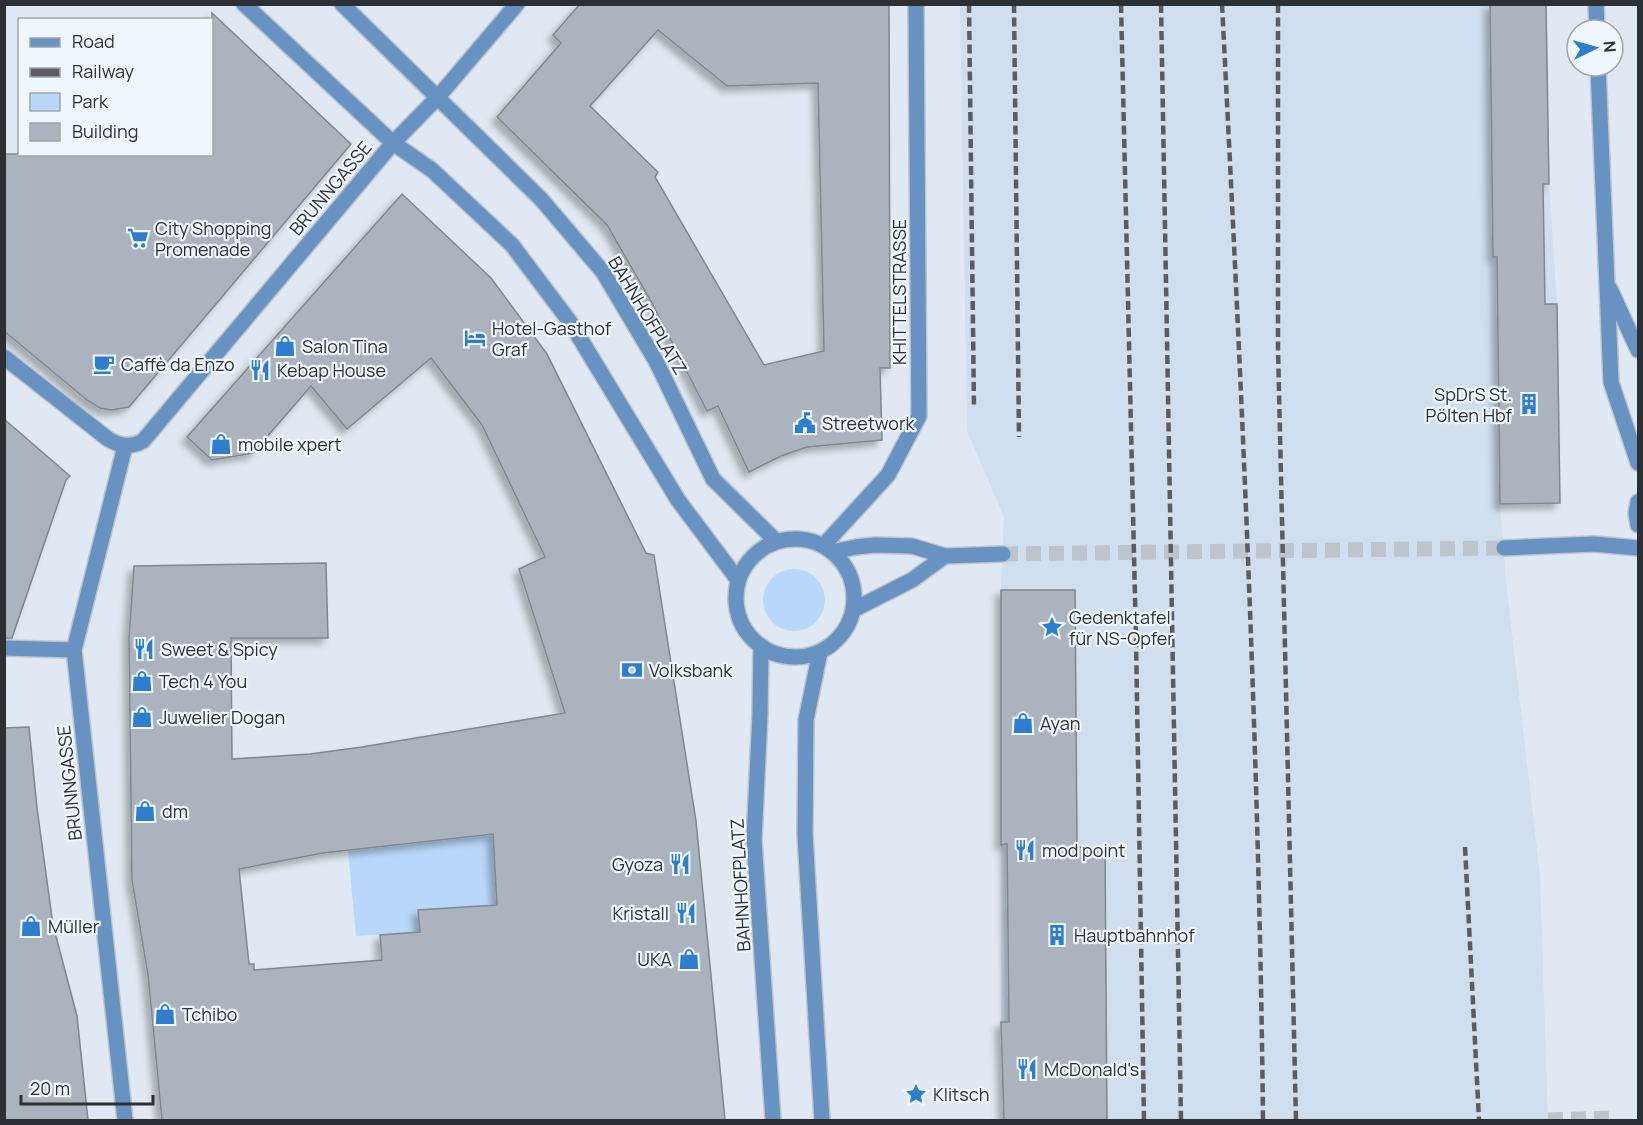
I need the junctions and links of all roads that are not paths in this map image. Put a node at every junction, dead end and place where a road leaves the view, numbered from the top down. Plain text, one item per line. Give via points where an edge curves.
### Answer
1 (244, 4) edge
2 (342, 4) edge
3 (517, 4) edge
4 (916, 4) edge
5 (1598, 78) edge
6 (438, 97) junction
7 (393, 143) junction
8 (1606, 281) junction
9 (1638, 350) edge
10 (4, 357) edge
11 (124, 446) junction
12 (1638, 463) edge
13 (1638, 502) edge
14 (1638, 525) edge
15 (776, 541) junction
16 (1504, 548) tunnel mouth
17 (1638, 548) edge
18 (828, 549) junction
19 (1003, 554) tunnel mouth
20 (945, 556) junction
21 (738, 580) junction
22 (853, 610) junction
23 (761, 647) junction
24 (4, 648) edge
25 (74, 650) junction
26 (820, 652) junction
27 (125, 1120) edge
28 (773, 1120) edge
29 (822, 1120) edge

1 - 7 street
2 - 6 street, BAHNHOFPLATZ
3 - 6 street, BRUNNGASSE
4 - 18 street, KHITTELSTRASSE via 919,416 888,475
5 - 8 street
6 - 7 street, BRUNNGASSE
6 - 15 street, BAHNHOFPLATZ via 541,199 603,272 656,361 713,479
7 - 11 street, BRUNNGASSE via 143,441
7 - 21 street via 432,170 512,245 570,322 678,500
8 - 9 street
8 - 12 street via 1611,382
10 - 11 street via 108,439
11 - 25 street, BRUNNGASSE
13 - 14 street
15 - 18 street via 801,539
15 - 21 street via 746,563
16 - 17 street via 1594,544
18 - 20 street via 912,546
18 - 22 street via 852,582
19 - 20 street
20 - 22 street via 912,580
21 - 23 street via 739,617 747,634
22 - 26 street via 840,638
23 - 26 street via 779,656 800,658
23 - 28 street, BAHNHOFPLATZ via 754,840
24 - 25 street
25 - 27 street, BRUNNGASSE
26 - 29 street via 806,720 805,835

